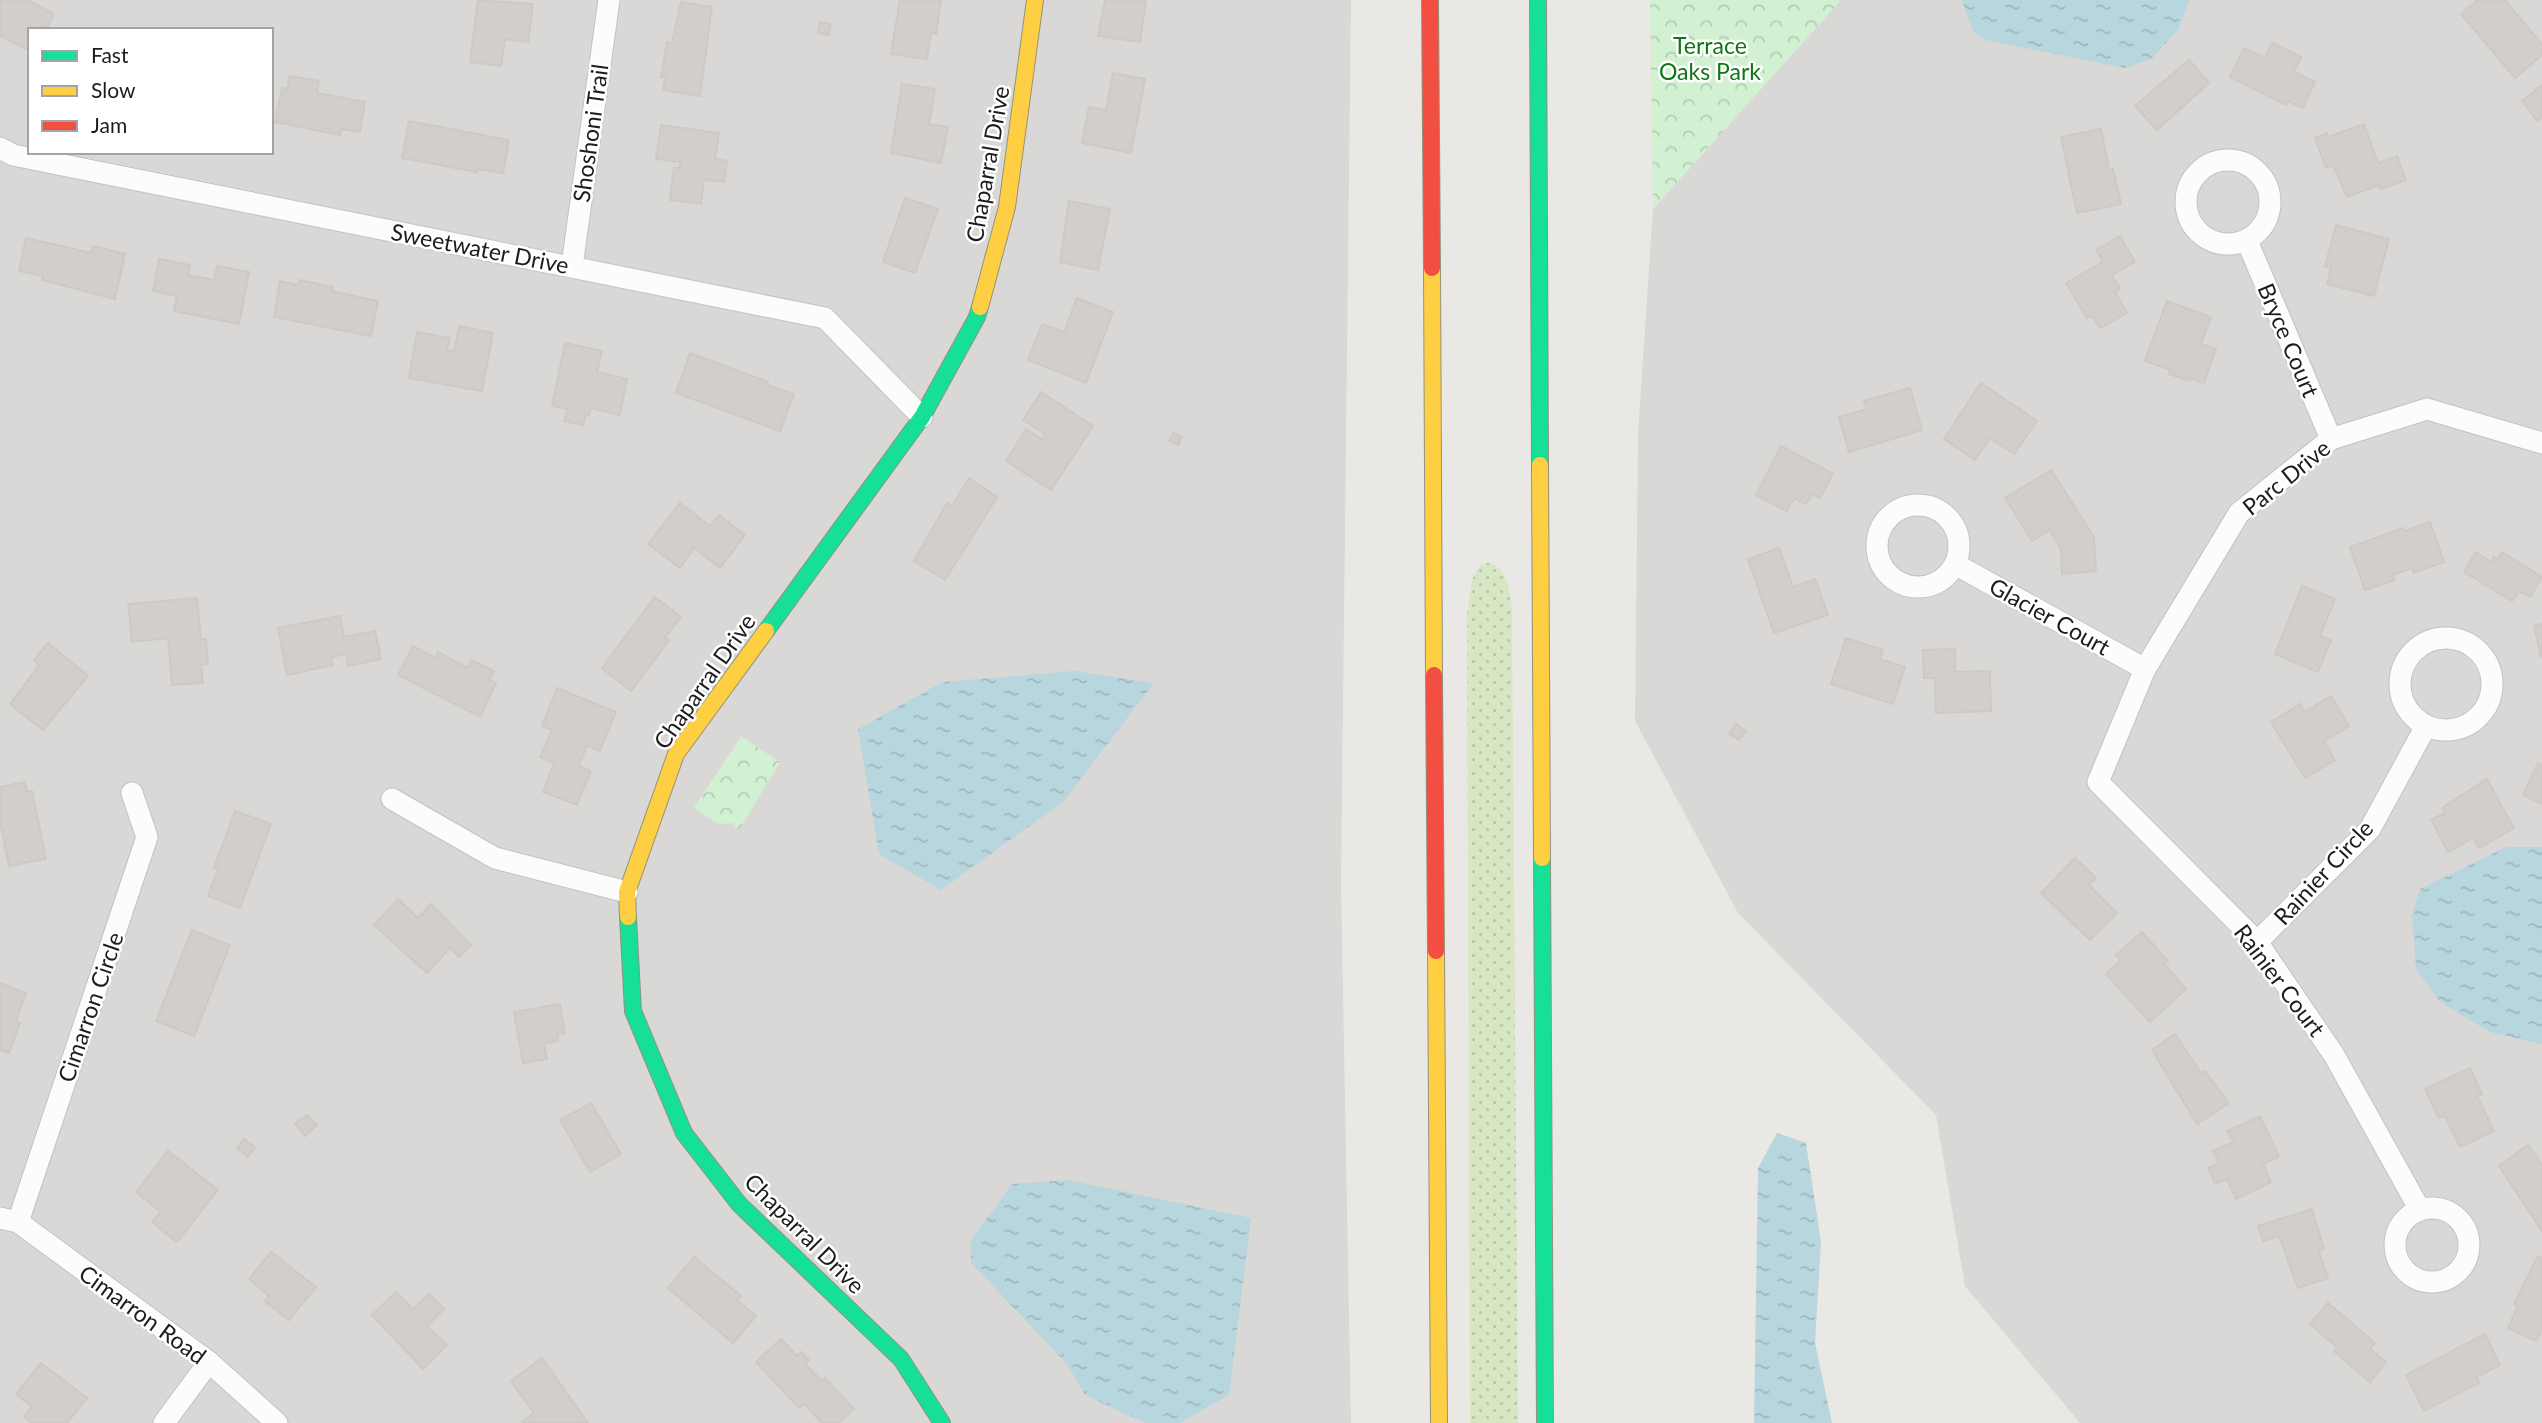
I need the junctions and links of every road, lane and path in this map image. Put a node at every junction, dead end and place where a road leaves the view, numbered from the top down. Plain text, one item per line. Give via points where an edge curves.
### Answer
1 (609, 0) edge
2 (1035, 0) edge
3 (1430, 0) edge
4 (1538, 0) edge
5 (0, 148) edge
6 (2247, 241) junction
7 (572, 266) junction
8 (922, 417) junction
9 (2331, 439) junction
10 (2542, 443) edge
11 (1955, 564) dead end
12 (2145, 668) junction
13 (2426, 726) junction
14 (2098, 782) joint
15 (132, 793) dead end
16 (392, 799) dead end
17 (627, 892) junction
18 (2257, 942) junction
19 (2420, 1210) dead end
20 (9, 1220) edge
21 (209, 1362) junction
22 (164, 1423) edge
23 (277, 1423) edge
24 (942, 1423) edge
25 (1439, 1423) edge
26 (1545, 1423) edge

1 - 7 street, Shoshoni Trail
2 - 8 main road, Chaparral Drive via 1007,207 977,317
3 - 25 main road
4 - 26 main road
5 - 7 street, Sweetwater Drive via 13,155
6 - 6 street via 2260,231 2268,216 2271,200 2266,184 2256,170 2242,162 2209,164 2188,188 2185,205 2190,221 2200,235 2214,243
6 - 9 street, Bryce Court
7 - 8 street, Sweetwater Drive via 825,318
8 - 17 main road, Chaparral Drive via 676,754
9 - 10 street, Parc Drive via 2427,409
9 - 12 street, Parc Drive via 2239,513
11 - 12 street, Glacier Court
12 - 14 street, Parc Drive
13 - 13 street via 2444,731 2462,728 2488,705 2493,687 2490,669 2481,653 2466,642 2431,640 2404,664 2402,700 2412,716
13 - 18 street, Rainier Circle via 2370,829
14 - 18 street, Rainier Court
15 - 20 street, Cimarron Circle via 147,837
16 - 17 street via 495,859
17 - 24 main road, Chaparral Drive via 633,1011 684,1133 739,1204 901,1359
18 - 19 street, Rainier Court via 2334,1055
20 - 21 street, Cimarron Road
21 - 22 street
21 - 23 street, Cimarron Road

